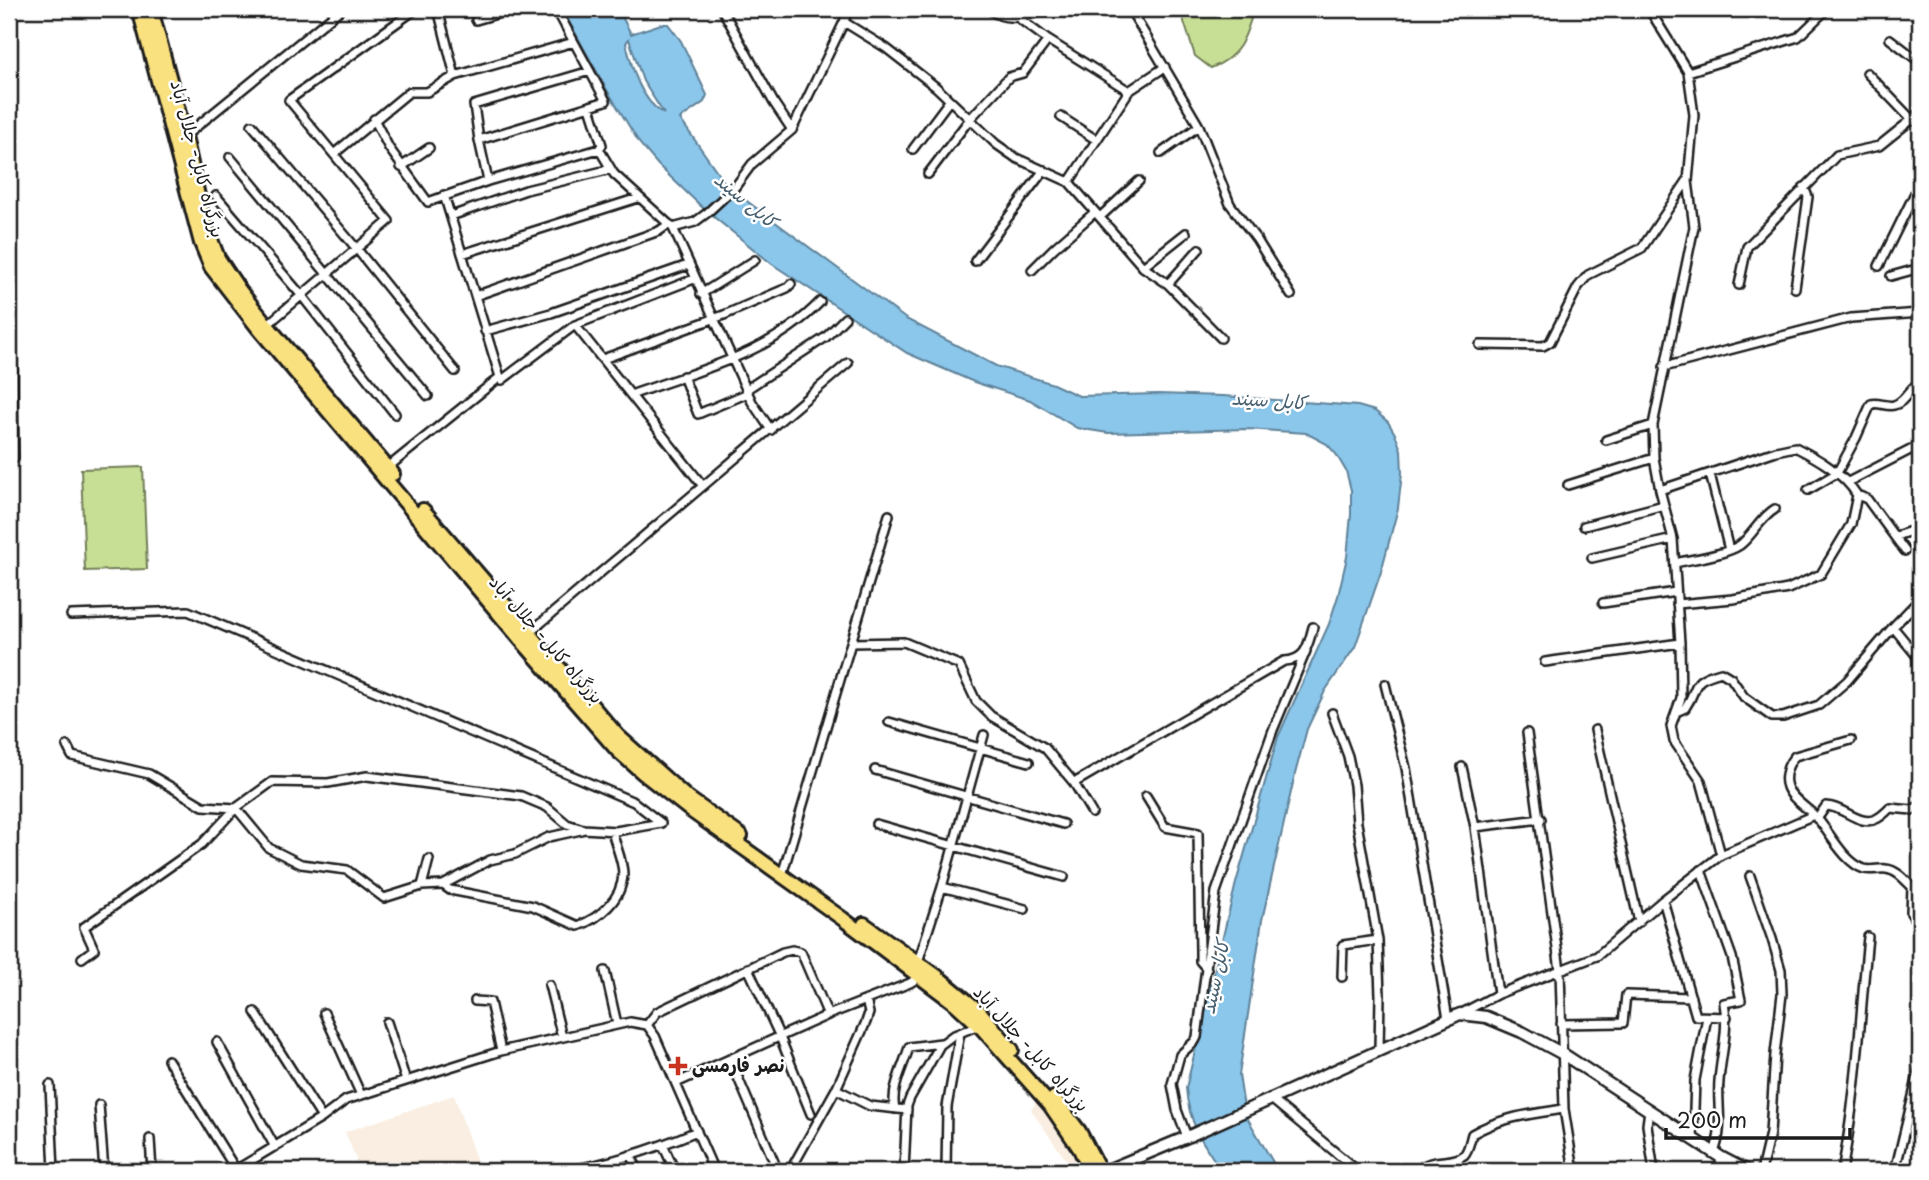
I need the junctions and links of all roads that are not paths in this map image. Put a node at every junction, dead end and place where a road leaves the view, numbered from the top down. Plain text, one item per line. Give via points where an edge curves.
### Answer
1 (139, 9) edge
2 (151, 9) edge
3 (341, 9) edge
4 (416, 9) edge
5 (438, 9) edge
6 (514, 9) edge
7 (556, 9) edge
8 (722, 9) edge
9 (848, 9) edge
10 (989, 9) edge
11 (1048, 9) edge
12 (1130, 9) edge
13 (1648, 9) edge
14 (1659, 9) edge
15 (1827, 9) edge
16 (1915, 9) edge
17 (1036, 10) edge
18 (1920, 13) edge
19 (1017, 17) junction
20 (1655, 18) junction
21 (476, 20) dead end
22 (845, 22) junction
23 (1891, 39) dead end
24 (1048, 40) junction
25 (574, 42) junction
26 (1920, 62) edge
27 (1165, 67) junction
28 (590, 71) junction
29 (1688, 72) junction
30 (1867, 73) dead end
31 (455, 76) junction
32 (1129, 91) junction
33 (949, 101) junction
34 (590, 107) junction
35 (1061, 117) dead end
36 (1918, 117) edge
37 (374, 119) junction
38 (969, 120) junction
39 (252, 125) dead end
40 (1199, 126) junction
41 (792, 130) junction
42 (185, 136) junction
43 (1096, 139) junction
44 (479, 140) junction
45 (429, 148) dead end
46 (599, 149) junction
47 (913, 149) dead end
48 (335, 153) junction
49 (1161, 153) dead end
50 (230, 157) dead end
51 (401, 167) junction
52 (611, 169) junction
53 (1044, 170) junction
54 (928, 174) dead end
55 (488, 181) junction
56 (1139, 181) dead end
57 (1688, 181) junction
58 (1069, 182) junction
59 (1920, 183) edge
60 (1804, 187) junction
61 (444, 195) junction
62 (216, 196) dead end
63 (638, 198) junction
64 (10, 205) edge
65 (1097, 214) junction
66 (451, 216) junction
67 (671, 226) junction
68 (1186, 233) dead end
69 (356, 248) junction
70 (1199, 249) dead end
71 (462, 254) junction
72 (755, 260) dead end
73 (975, 261) dead end
74 (688, 265) junction
75 (1879, 266) dead end
76 (1143, 267) junction
77 (1920, 268) edge
78 (1032, 271) dead end
79 (327, 273) junction
80 (1891, 276) dead end
81 (694, 279) junction
82 (791, 284) dead end
83 (1168, 284) junction
84 (1739, 285) dead end
85 (1795, 288) dead end
86 (701, 294) junction
87 (1291, 295) dead end
88 (302, 296) junction
89 (475, 296) junction
90 (820, 302) dead end
91 (1920, 313) edge
92 (845, 318) dead end
93 (714, 319) junction
94 (267, 325) junction
95 (575, 325) junction
96 (485, 331) junction
97 (1221, 338) dead end
98 (1480, 345) dead end
99 (603, 359) junction
100 (732, 359) junction
101 (848, 363) dead end
102 (1664, 366) junction
103 (455, 371) dead end
104 (683, 376) junction
105 (500, 377) junction
106 (1920, 383) edge
107 (747, 391) junction
108 (428, 396) dead end
109 (631, 396) junction
110 (395, 414) dead end
111 (1653, 425) junction
112 (771, 430) junction
113 (1606, 440) dead end
114 (1920, 445) edge
115 (14, 458) dead end
116 (1654, 458) junction
117 (385, 470) junction
118 (1837, 472) junction
119 (1710, 474) junction
120 (1848, 482) junction
121 (1568, 485) dead end
122 (703, 486) junction
123 (1660, 490) junction
124 (1808, 490) dead end
125 (1857, 495) junction
126 (1664, 505) junction
127 (1775, 509) dead end
128 (888, 515) dead end
129 (1584, 526) dead end
130 (1920, 528) edge
131 (1896, 536) junction
132 (1673, 539) junction
133 (1729, 550) junction
134 (1905, 551) dead end
135 (1592, 558) dead end
136 (1675, 563) junction
137 (1676, 592) junction
138 (1920, 599) edge
139 (1603, 603) dead end
140 (1677, 604) junction
141 (71, 615) dead end
142 (1313, 627) dead end
143 (1893, 627) junction
144 (529, 633) junction
145 (851, 643) junction
146 (1680, 643) junction
147 (1306, 651) junction
148 (1916, 654) dead end
149 (1545, 662) dead end
150 (1385, 684) dead end
151 (1676, 712) junction
152 (1332, 713) dead end
153 (888, 722) dead end
154 (1595, 730) dead end
155 (1527, 733) dead end
156 (984, 735) dead end
157 (1852, 740) dead end
158 (67, 746) dead end
159 (980, 748) junction
160 (1029, 762) dead end
161 (1462, 767) dead end
162 (875, 770) dead end
163 (1074, 783) junction
164 (1146, 796) dead end
165 (966, 797) junction
166 (1917, 807) dead end
167 (236, 808) junction
168 (1092, 813) dead end
169 (1816, 817) junction
170 (1541, 819) junction
171 (876, 824) dead end
172 (1063, 824) dead end
173 (1475, 827) junction
174 (583, 829) junction
175 (612, 831) junction
176 (952, 845) junction
177 (1721, 855) junction
178 (429, 859) dead end
179 (1701, 870) junction
180 (783, 871) junction
181 (1750, 876) dead end
182 (1064, 877) dead end
183 (443, 885) junction
184 (422, 886) junction
185 (942, 887) junction
186 (1663, 900) junction
187 (1025, 909) dead end
188 (1639, 922) junction
189 (1920, 928) edge
190 (1868, 937) dead end
191 (1378, 940) junction
192 (82, 958) dead end
193 (918, 962) junction
194 (748, 968) junction
195 (1207, 970) junction
196 (1560, 970) junction
197 (605, 971) dead end
198 (921, 976) junction
199 (1342, 977) dead end
200 (549, 985) dead end
201 (1498, 994) junction
202 (1691, 997) junction
203 (866, 1000) junction
204 (475, 1002) dead end
205 (255, 1012) dead end
206 (324, 1013) dead end
207 (1460, 1014) junction
208 (828, 1015) junction
209 (1707, 1017) junction
210 (1727, 1017) junction
211 (1448, 1019) junction
212 (387, 1022) dead end
213 (617, 1024) junction
214 (647, 1024) junction
215 (1562, 1024) junction
216 (979, 1025) junction
217 (960, 1033) junction
218 (562, 1037) junction
219 (780, 1037) junction
220 (217, 1042) dead end
221 (942, 1043) junction
222 (1379, 1050) junction
223 (501, 1051) junction
224 (1563, 1054) junction
225 (730, 1059) junction
226 (168, 1060) dead end
227 (1920, 1068) edge
228 (406, 1081) junction
229 (676, 1083) junction
230 (50, 1085) dead end
231 (836, 1089) junction
232 (361, 1095) junction
233 (1270, 1098) junction
234 (99, 1105) dead end
235 (895, 1109) junction
236 (1564, 1109) junction
237 (907, 1110) junction
238 (1649, 1111) junction
239 (811, 1114) dead end
240 (322, 1118) junction
241 (697, 1131) junction
242 (1188, 1137) junction
243 (150, 1139) dead end
244 (1693, 1139) junction
245 (663, 1145) junction
246 (275, 1147) junction
247 (630, 1155) junction
248 (1718, 1155) junction
249 (596, 1169) edge
250 (54, 1171) edge
251 (104, 1171) edge
252 (152, 1171) edge
253 (235, 1171) edge
254 (564, 1171) edge
255 (639, 1171) edge
256 (675, 1171) edge
257 (714, 1171) edge
258 (778, 1171) edge
259 (790, 1171) edge
260 (904, 1171) edge
261 (946, 1171) edge
262 (1090, 1171) edge
263 (1103, 1171) edge
264 (1358, 1171) edge
265 (1418, 1171) edge
266 (1574, 1171) edge
267 (1654, 1171) edge
268 (1718, 1171) edge
269 (1747, 1171) edge
270 (1761, 1171) edge
271 (1842, 1171) edge
272 (1895, 1171) edge

1 - 117 highway, بزرگراه کابل- جلال آباد via 211,267 259,329
2 - 42 highway, بزرگراه کابل- جلال آباد
3 - 42 street
4 - 48 street via 289,100
5 - 31 street
6 - 21 street
7 - 25 street
8 - 41 street
9 - 22 street
10 - 19 street via 998,16
11 - 17 street
12 - 27 street
13 - 20 street
14 - 20 street
15 - 29 street via 1798,37
16 - 18 street
17 - 19 street
19 - 24 street
20 - 29 street
22 - 33 street via 886,48
22 - 41 street
23 - 26 street
24 - 32 street
24 - 38 street via 1023,73 1009,77
25 - 28 street
25 - 31 street
27 - 32 street
27 - 40 street
28 - 34 street via 606,101
28 - 44 street via 474,105
29 - 57 street via 1694,115
30 - 36 street
31 - 37 street via 427,92 409,92
32 - 43 street
33 - 38 street
33 - 47 street
34 - 44 street
34 - 46 street via 602,145
35 - 43 street
36 - 60 street via 1879,146 1838,155
37 - 48 street
37 - 51 street
38 - 53 street via 1016,158
38 - 54 street
39 - 69 street
40 - 49 street
40 - 87 street via 1230,204
41 - 67 street via 752,163 707,213 695,222
42 - 94 highway, بزرگراه کابل- جلال آباد via 209,240 226,272
43 - 58 street
44 - 55 street
45 - 51 street
46 - 52 street
46 - 55 street
48 - 69 street via 389,221
50 - 79 street
51 - 61 street via 425,200
52 - 63 street
52 - 66 street via 526,190
53 - 58 street
53 - 73 street
55 - 61 street
56 - 65 street
57 - 98 street via 1642,248 1588,275 1550,342 1544,346
57 - 102 street via 1695,227
58 - 65 street
59 - 75 street
60 - 84 street via 1747,247
60 - 85 street via 1808,197
61 - 66 street
62 - 88 street
63 - 67 street
63 - 71 street
64 - 115 street
65 - 76 street
65 - 78 street
66 - 71 street
67 - 74 street
67 - 89 street
68 - 76 street
69 - 79 street
69 - 103 street
70 - 83 street
71 - 89 street
72 - 86 street
74 - 81 street
74 - 96 street
76 - 83 street
77 - 80 street
79 - 88 street
79 - 108 street
81 - 86 street
81 - 95 street
82 - 93 street
83 - 97 street
86 - 93 street
88 - 94 street
88 - 110 street
89 - 96 street
90 - 100 street via 780,336
91 - 102 street via 1851,318
92 - 107 street via 826,337
93 - 99 street
93 - 100 street
94 - 117 highway, بزرگراه کابل- جلال آباد
95 - 99 street
95 - 105 street via 502,380
96 - 105 street
99 - 109 street
100 - 104 street
100 - 107 street
101 - 112 street
102 - 111 street
104 - 107 street via 698,414
104 - 109 street
105 - 117 street
106 - 118 street via 1892,407 1871,404
107 - 112 street
109 - 122 street
111 - 113 street
111 - 116 street
112 - 122 street
114 - 120 street
116 - 121 street
116 - 123 street
117 - 144 highway, بزرگراه کابل- جلال آباد
117 - 180 highway, بزرگراه کابل- جلال آباد via 513,630 618,751 690,810
118 - 119 street via 1795,447
118 - 120 street
118 - 124 street
119 - 123 street
119 - 133 street
120 - 125 street
122 - 144 street
123 - 126 street
125 - 131 street via 1867,499
125 - 140 street via 1851,524 1821,574 1788,589
126 - 129 street
126 - 132 street
127 - 133 street via 1740,545
128 - 145 street
130 - 131 street
131 - 134 street
132 - 135 street
132 - 136 street
133 - 136 street
136 - 137 street
137 - 139 street
137 - 140 street
138 - 143 street
140 - 146 street
141 - 175 street via 188,611 634,802 661,823
142 - 147 street
143 - 148 street
143 - 151 street via 1847,681 1819,705 1772,718 1721,672 1697,682 1685,708
144 - 180 highway, بزرگراه کابل- جلال آباد via 644,761
145 - 163 street via 904,642 959,666 976,701 991,716 1045,748
145 - 180 street
146 - 149 street
146 - 151 street via 1681,698
147 - 163 street
147 - 195 street via 1216,892
150 - 211 street via 1406,768
151 - 177 street via 1671,726 1674,741 1701,781
152 - 191 street via 1354,785
153 - 159 street
154 - 188 street
155 - 170 street
156 - 159 street
157 - 169 street via 1791,759 1787,788
158 - 167 street via 72,756 149,774 203,806
159 - 160 street
159 - 165 street
161 - 173 street
162 - 165 street
163 - 168 street
164 - 195 street via 1165,827 1198,833 1200,961
165 - 172 street
165 - 176 street
166 - 169 street via 1891,808 1874,821 1865,821 1840,807 1826,806
167 - 174 street via 272,782 328,783 367,776 521,796
167 - 184 street via 269,848 301,864 347,870 384,898
167 - 192 street via 202,844 84,927 94,949
169 - 177 street
169 - 189 street via 1832,840 1863,869 1895,872 1912,887 1911,914
170 - 173 street
170 - 196 street
171 - 176 street
173 - 201 street
174 - 175 street
174 - 183 street via 490,860
175 - 183 street via 623,873 619,892 596,919 578,926 533,906
176 - 182 street
176 - 185 street
177 - 179 street
178 - 184 street
179 - 186 street
179 - 210 street via 1732,957 1741,1000 1724,1002
180 - 193 highway, بزرگراه کابل- جلال آباد
180 - 198 highway, بزرگراه کابل- جلال آباد
181 - 270 street via 1781,970 1782,994 1770,1133
183 - 184 street
185 - 187 street
185 - 193 street
186 - 188 street
186 - 202 street
188 - 196 street via 1597,956
190 - 271 street via 1854,1106
191 - 199 street via 1343,945
191 - 222 street
193 - 263 highway, بزرگراه کابل- جلال آباد via 979,1011 1068,1115
194 - 208 street via 783,952 798,951
194 - 214 street via 657,1012
194 - 219 street
195 - 242 street via 1197,1037 1180,1055 1172,1084
196 - 201 street
196 - 215 street
197 - 213 street
198 - 203 street
198 - 216 highway, بزرگراه کابل- جلال آباد
200 - 218 street
201 - 207 street
202 - 209 street via 1696,1016
202 - 215 street via 1626,995 1623,1023
203 - 208 street
203 - 231 street via 866,1022
204 - 223 street via 490,1002
205 - 240 street
206 - 232 street
207 - 211 street
207 - 224 street via 1486,1017
208 - 219 street
209 - 210 street
209 - 244 street via 1695,1080
210 - 248 street via 1719,1082
211 - 222 street
212 - 228 street
213 - 214 street
213 - 218 street
214 - 229 street
215 - 224 street
216 - 217 street
216 - 262 highway, بزرگراه کابل- جلال آباد via 1050,1105
217 - 221 street
217 - 261 street via 947,1107
218 - 223 street
219 - 225 street
219 - 239 street
220 - 246 street
221 - 235 street via 909,1047 897,1082
221 - 237 street
222 - 233 street
223 - 228 street
224 - 236 street
224 - 238 street
225 - 229 street
225 - 258 street
226 - 253 street
227 - 272 street
228 - 232 street
229 - 241 street
230 - 250 street
231 - 235 street via 870,1106
231 - 259 street
232 - 240 street
233 - 242 street
233 - 264 street
234 - 251 street
235 - 237 street
236 - 265 street via 1490,1123 1472,1134 1462,1157 1432,1162
236 - 266 street
237 - 260 street
238 - 244 street
238 - 267 street
240 - 246 street
241 - 245 street
241 - 257 street
242 - 263 street
243 - 252 street
244 - 248 street
245 - 247 street
245 - 256 street
246 - 253 street
247 - 249 street
247 - 255 street
248 - 268 street
248 - 269 street
249 - 254 street

